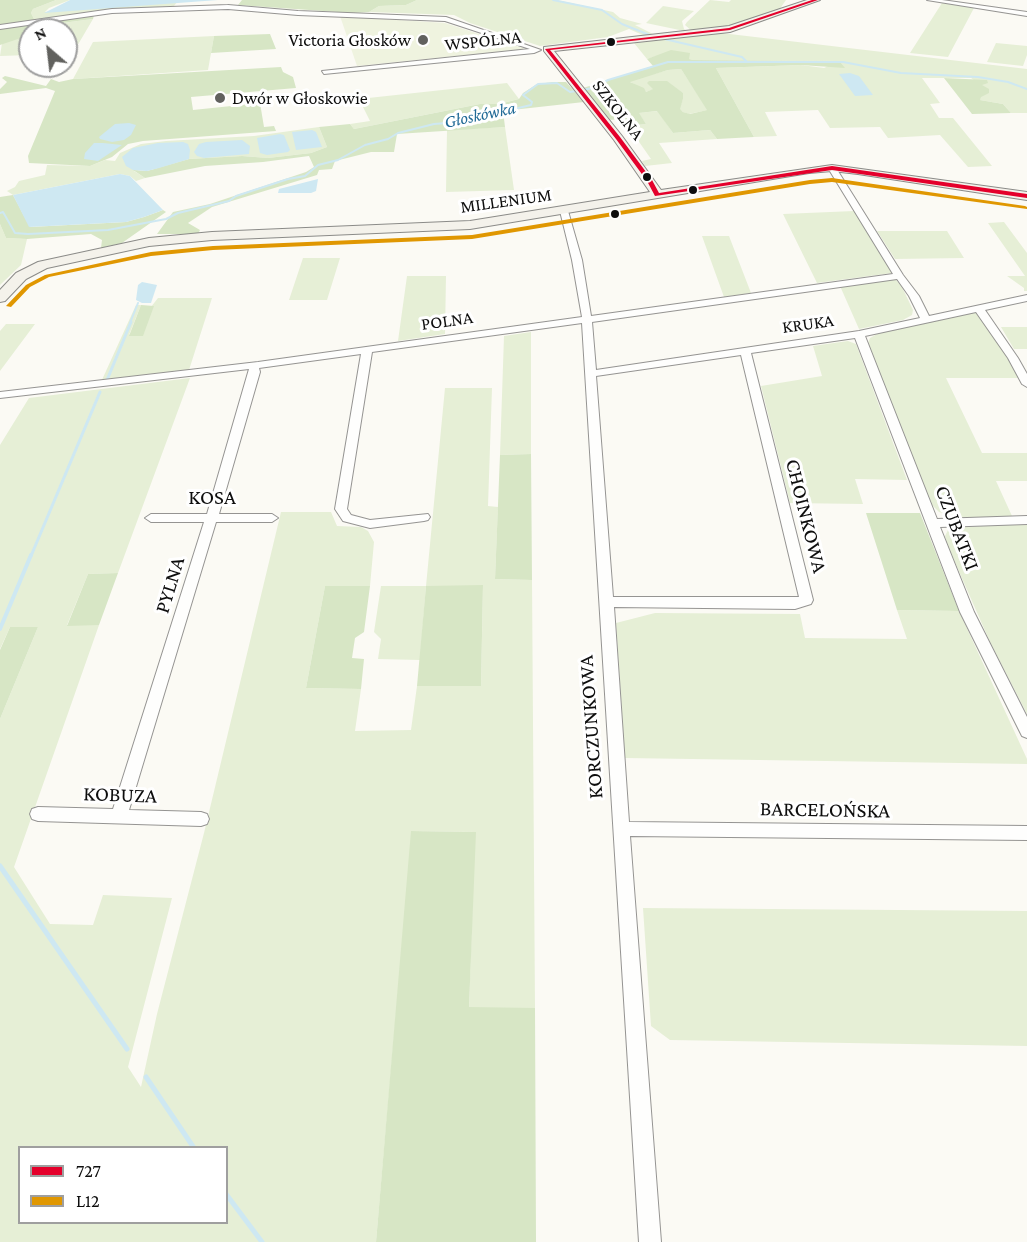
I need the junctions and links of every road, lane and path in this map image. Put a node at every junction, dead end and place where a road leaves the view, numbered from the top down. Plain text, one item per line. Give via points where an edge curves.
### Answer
1 (816, 0) edge
2 (930, 0) edge
3 (1027, 14) edge
4 (1, 27) edge
5 (542, 50) junction
6 (324, 72) dead end
7 (832, 168) junction
8 (657, 195) junction
9 (1027, 196) edge
10 (564, 211) junction
11 (899, 276) junction
12 (0, 298) edge
13 (1027, 298) edge
14 (978, 307) junction
15 (586, 319) junction
16 (926, 319) junction
17 (859, 334) junction
18 (367, 349) junction
19 (745, 350) junction
20 (253, 366) junction
21 (591, 374) junction
22 (1027, 384) edge
23 (0, 395) edge
24 (212, 517) junction
25 (424, 517) dead end
26 (152, 518) dead end
27 (272, 518) dead end
28 (1027, 520) edge
29 (933, 523) junction
30 (605, 602) junction
31 (1027, 732) edge
32 (38, 814) dead end
33 (119, 816) junction
34 (201, 819) dead end
35 (623, 829) junction
36 (1027, 833) edge
37 (650, 1242) edge

1 - 5 street via 736,28
2 - 3 street
4 - 5 street via 112,11 228,7 446,19
5 - 6 street, WSPÓLNA
5 - 8 street, SZKOLNA via 582,93
7 - 8 street, MILLENIUM
7 - 9 street, MILLENIUM
7 - 11 street
8 - 10 street, MILLENIUM
10 - 12 street, MILLENIUM via 456,226 212,236 142,243 38,267 14,282
10 - 15 street, KORCZUNKOWA
11 - 15 street, POLNA
11 - 16 street
13 - 14 street, KRUKA
14 - 16 street, KRUKA
14 - 22 street
15 - 18 street, POLNA
15 - 21 street, KORCZUNKOWA
16 - 17 street, KRUKA
17 - 19 street, KRUKA
17 - 29 street, CZUBATKI
18 - 20 street, POLNA
18 - 25 street via 341,509 347,518 370,524
19 - 21 street, KRUKA
19 - 30 street, CHOINKOWA via 806,600 795,604
20 - 23 street, POLNA
20 - 24 street, PYLNA via 255,372
21 - 30 street, KORCZUNKOWA
24 - 26 street, KOSA
24 - 27 street, KOSA
24 - 33 street, PYLNA
28 - 29 street
29 - 31 street, CZUBATKI via 967,612
30 - 35 street, KORCZUNKOWA
32 - 33 street, KOBUZA
33 - 34 street, KOBUZA
35 - 36 street, BARCELOŃSKA
35 - 37 street, KORCZUNKOWA

